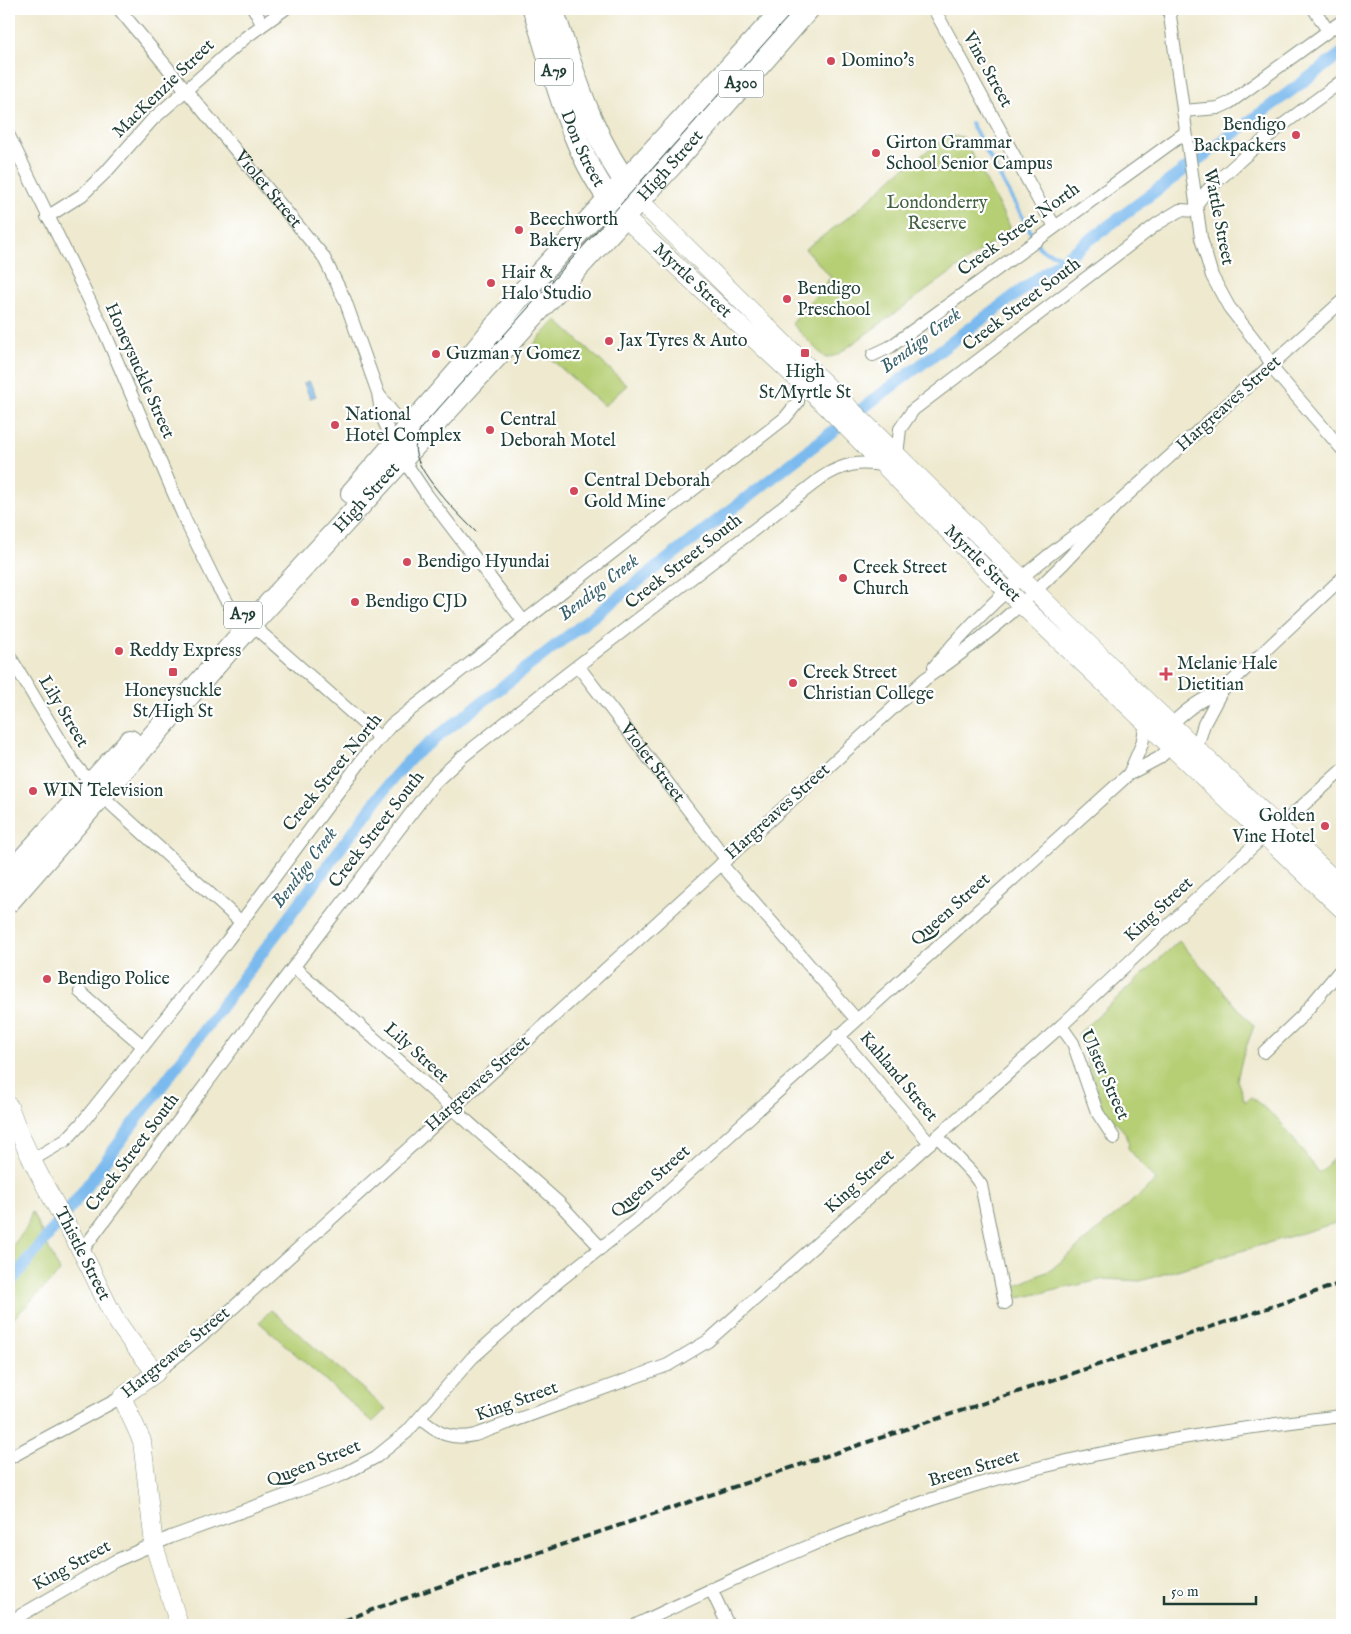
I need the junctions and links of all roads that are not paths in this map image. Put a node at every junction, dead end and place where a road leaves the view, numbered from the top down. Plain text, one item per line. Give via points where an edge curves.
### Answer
1 (119, 9) edge
2 (254, 9) edge
3 (285, 9) edge
4 (534, 9) edge
5 (552, 9) edge
6 (784, 9) edge
7 (808, 9) edge
8 (934, 9) edge
9 (1169, 9) edge
10 (1314, 9) edge
11 (271, 13) edge
12 (1342, 21) edge
13 (262, 24) junction
14 (1328, 31) junction
15 (1342, 81) edge
16 (187, 89) junction
17 (1183, 112) junction
18 (1186, 132) junction
19 (9, 136) edge
20 (632, 190) junction
21 (609, 199) junction
22 (1196, 208) junction
23 (623, 216) junction
24 (48, 217) junction
25 (1055, 226) junction
26 (1342, 301) edge
27 (873, 355) dead end
28 (478, 362) junction
29 (1272, 365) junction
30 (799, 381) junction
31 (378, 393) junction
32 (833, 403) junction
33 (407, 443) junction
34 (1342, 449) edge
35 (892, 460) junction
36 (1115, 506) junction
37 (1022, 576) junction
38 (1342, 578) edge
39 (1006, 590) junction
40 (1036, 590) junction
41 (1022, 604) junction
42 (246, 621) junction
43 (524, 622) junction
44 (9, 655) edge
45 (578, 666) junction
46 (925, 679) junction
47 (1221, 692) junction
48 (1146, 723) junction
49 (1184, 735) junction
50 (379, 737) junction
51 (1165, 742) junction
52 (1342, 770) edge
53 (1129, 774) junction
54 (97, 790) junction
55 (1279, 827) junction
56 (1264, 836) junction
57 (724, 862) junction
58 (9, 875) edge
59 (1342, 887) edge
60 (9, 901) edge
61 (1342, 909) edge
62 (240, 921) junction
63 (294, 967) junction
64 (1342, 968) edge
65 (80, 992) dead end
66 (856, 1019) junction
67 (1061, 1026) junction
68 (838, 1035) junction
69 (143, 1046) junction
70 (1264, 1052) dead end
71 (9, 1106) edge
72 (452, 1108) junction
73 (13, 1123) edge
74 (1114, 1138) dead end
75 (934, 1139) junction
76 (32, 1160) junction
77 (601, 1248) junction
78 (85, 1259) junction
79 (1005, 1303) dead end
80 (156, 1373) junction
81 (122, 1397) junction
82 (1342, 1416) edge
83 (420, 1418) junction
84 (9, 1458) edge
85 (154, 1545) junction
86 (711, 1590) junction
87 (9, 1622) edge
88 (179, 1625) edge
89 (636, 1625) edge
90 (728, 1625) edge

1 - 16 street, Violet Street
2 - 13 street
3 - 11 street, MacKenzie Street
4 - 21 highway, Don Street / A79 via 575,136
5 - 20 highway, Don Street / A79 via 591,123 607,154
6 - 20 highway, High Street / A300
7 - 20 highway, High Street / A300
8 - 25 street, Vine Street
9 - 17 street, Wattle Street
10 - 14 street
11 - 13 street, MacKenzie Street
12 - 14 street
13 - 16 street, MacKenzie Street
14 - 17 street via 1229,103 1218,108
15 - 22 street via 1250,150 1211,184
16 - 24 street, MacKenzie Street via 141,130 92,186
16 - 31 street, Violet Street via 323,256 345,300
17 - 18 street, Wattle Street
18 - 22 street, Wattle Street
18 - 25 street, Creek Street North
19 - 24 street, Honeysuckle Street
20 - 21 highway, High Street / A300
20 - 23 highway, High Street / A79
20 - 32 main road, Myrtle Street
21 - 23 highway, A79
21 - 28 highway, High Street / A79 via 525,290
22 - 29 street, Wattle Street via 1206,258 1216,285
22 - 35 street, Creek Street South via 1180,210 1157,224 913,410 900,429
23 - 28 highway, High Street / A79
23 - 30 main road, Myrtle Street
24 - 42 street, Honeysuckle Street via 102,326 186,522 229,605
25 - 27 street, Creek Street North via 890,347
26 - 29 street, Hargreaves Street
28 - 33 highway, High Street / A79
29 - 34 street, Wattle Street
29 - 36 street, Hargreaves Street
30 - 32 main road, Myrtle Street
30 - 43 street, Creek Street North via 798,402 785,418
31 - 33 street, Violet Street via 392,412
31 - 33 street, Violet Street via 382,417
32 - 35 main road, Myrtle Street
33 - 42 highway, High Street / A79
33 - 43 street, Violet Street via 423,491
35 - 37 main road, Myrtle Street
35 - 39 main road, Myrtle Street
35 - 45 street, Creek Street South via 854,463 828,473
36 - 37 street, Hargreaves Street
36 - 40 street, Hargreaves Street via 1093,534
37 - 39 street, Hargreaves Street
37 - 40 main road, Myrtle Street
38 - 47 street, Queen Street
39 - 41 main road, Myrtle Street
39 - 46 street, Hargreaves Street via 961,634
40 - 41 street, Hargreaves Street
40 - 49 main road, Myrtle Street
41 - 46 street, Hargreaves Street via 972,647
41 - 48 main road, Myrtle Street
42 - 50 street, Honeysuckle Street
42 - 54 highway, High Street / A79
43 - 50 street, Creek Street North
44 - 54 street, Lily Street via 74,763
45 - 57 street, Violet Street
45 - 63 street, Creek Street South via 435,782
46 - 57 street, Hargreaves Street
47 - 49 street, Queen Street via 1210,696
47 - 49 street, Queen Street via 1203,728
48 - 51 main road, Myrtle Street
48 - 53 street, Queen Street via 1142,744
49 - 51 street, Queen Street
49 - 55 main road, Myrtle Street
50 - 62 street, Creek Street North
51 - 53 street, Queen Street via 1146,766
51 - 56 main road, Myrtle Street
52 - 55 street
53 - 66 street, Queen Street
54 - 58 highway, High Street / A79
54 - 60 highway, High Street / A79
54 - 62 street, Lily Street
55 - 59 main road, Myrtle Street
56 - 61 main road, Myrtle Street
56 - 67 street, King Street
57 - 66 street, Violet Street
57 - 72 street, Hargreaves Street
62 - 69 street, Creek Street North
63 - 72 street, Lily Street
63 - 78 street, Creek Street South via 101,1225
64 - 70 street via 1301,1017
65 - 69 street
66 - 68 street, Queen Street
67 - 74 street, Ulster Street via 1073,1043 1096,1112
67 - 75 street, King Street
68 - 75 street, Kahland Street
68 - 77 street, Queen Street via 635,1221
69 - 76 street, Creek Street North via 73,1133 58,1146
71 - 73 main road, Thistle Street
72 - 77 street, Lily Street via 559,1202
72 - 80 street, Hargreaves Street
73 - 76 main road, Thistle Street
75 - 79 street, Kahland Street via 981,1185
75 - 83 street, King Street via 725,1328 681,1358 475,1435 447,1436
76 - 78 main road, Thistle Street
77 - 83 street, Queen Street via 472,1358
78 - 80 main road, Thistle Street via 119,1325
80 - 81 main road, Hargreaves Street
81 - 84 street, Hargreaves Street
81 - 85 main road via 142,1441
82 - 86 street, Breen Street via 1203,1434 991,1481 923,1502 787,1554
83 - 85 street, Queen Street via 389,1448 342,1475
85 - 87 street, King Street via 104,1567
85 - 88 main road
86 - 89 street, Breen Street
86 - 90 street

